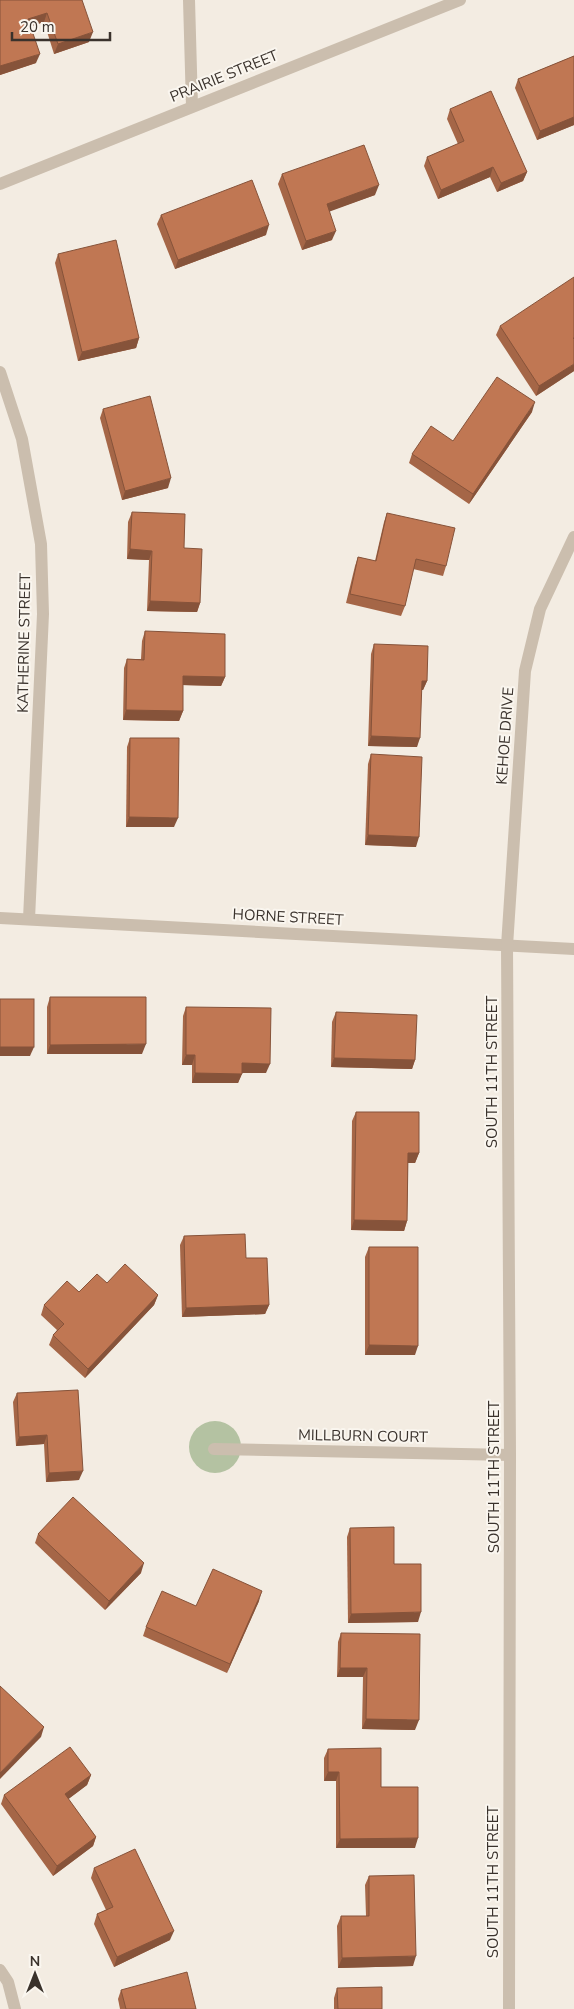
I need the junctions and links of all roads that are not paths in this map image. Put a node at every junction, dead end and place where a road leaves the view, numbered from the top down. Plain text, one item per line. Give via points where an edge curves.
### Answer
1 (189, 0) edge
2 (460, 0) edge
3 (192, 106) junction
4 (0, 184) edge
5 (0, 372) edge
6 (574, 537) edge
7 (0, 918) edge
8 (29, 919) junction
9 (507, 946) junction
10 (574, 949) edge
11 (214, 1449) dead end
12 (510, 1455) junction
13 (0, 1970) edge
14 (15, 2009) edge
15 (509, 2009) edge

1 - 3 street
2 - 3 street, PRAIRIE STREET
3 - 4 street, PRAIRIE STREET
5 - 8 street, KATHERINE STREET via 22,439 41,544 43,614
6 - 9 street, KEHOE DRIVE via 540,609 525,671
7 - 8 street, HORNE STREET
8 - 9 street, HORNE STREET
9 - 10 street, HORNE STREET
9 - 12 street, SOUTH 11TH STREET
11 - 12 street, MILLBURN COURT
12 - 15 street, SOUTH 11TH STREET
13 - 14 street via 8,1982

